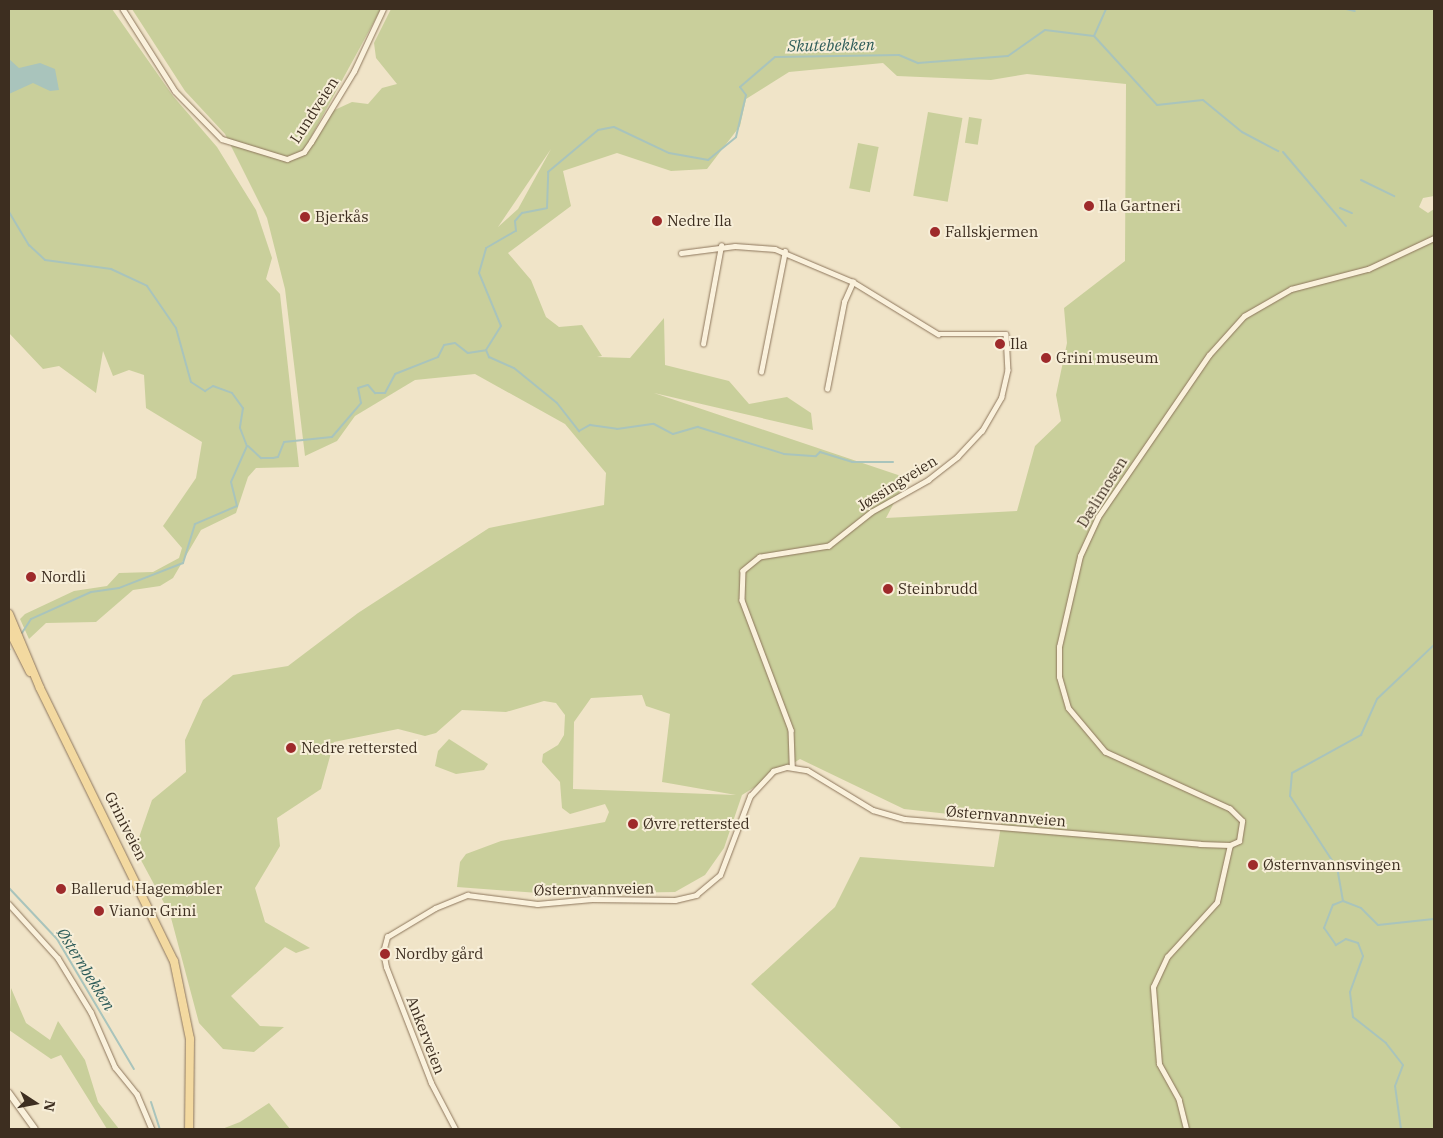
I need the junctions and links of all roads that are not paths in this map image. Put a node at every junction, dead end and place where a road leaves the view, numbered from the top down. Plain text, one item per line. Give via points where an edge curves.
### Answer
1 (122, 9) edge
2 (383, 9) edge
3 (1434, 238) edge
4 (721, 246) junction
5 (785, 251) junction
6 (681, 252) dead end
7 (853, 282) junction
8 (702, 344) dead end
9 (761, 372) dead end
10 (827, 389) dead end
11 (9, 614) edge
12 (9, 630) edge
13 (40, 688) junction
14 (792, 767) junction
15 (1232, 845) junction
16 (9, 904) edge
17 (383, 947) joint
18 (9, 1093) edge
19 (36, 1129) edge
20 (152, 1129) edge
21 (189, 1129) edge
22 (455, 1129) edge
23 (1186, 1129) edge

1 - 2 street, Lundveien via 175,91 226,141 280,158 304,152 354,71
3 - 15 street, Dælimosen via 1368,269 1291,289 1244,316 1209,356 1098,517 1080,556 1059,647 1059,677 1068,708 1105,752 1238,815 1243,829
4 - 5 street, Jøssingveien
4 - 6 street, Jøssingveien
4 - 8 street
5 - 7 street, Jøssingveien
5 - 9 street
7 - 10 street via 844,302
7 - 14 street, Jøssingveien via 938,334 1006,334 1008,370 994,414 938,474 872,512 829,546 760,557 743,571 742,600 791,730
11 - 13 main road, Griniveien
12 - 13 main road, Griniveien
13 - 21 main road, Griniveien via 174,961 190,1039
14 - 15 street, Østernvannveien via 820,776 873,810 905,819
14 - 17 street, Østernvannveien via 773,772 756,786 725,867 696,895 675,900 592,899 537,904 467,896 398,928
15 - 23 street via 1217,902 1167,957 1153,987 1159,1064 1179,1100
16 - 20 street via 58,958 91,1012 115,1066 137,1094
17 - 22 street, Ankerveien via 386,967 431,1083
18 - 19 main road

